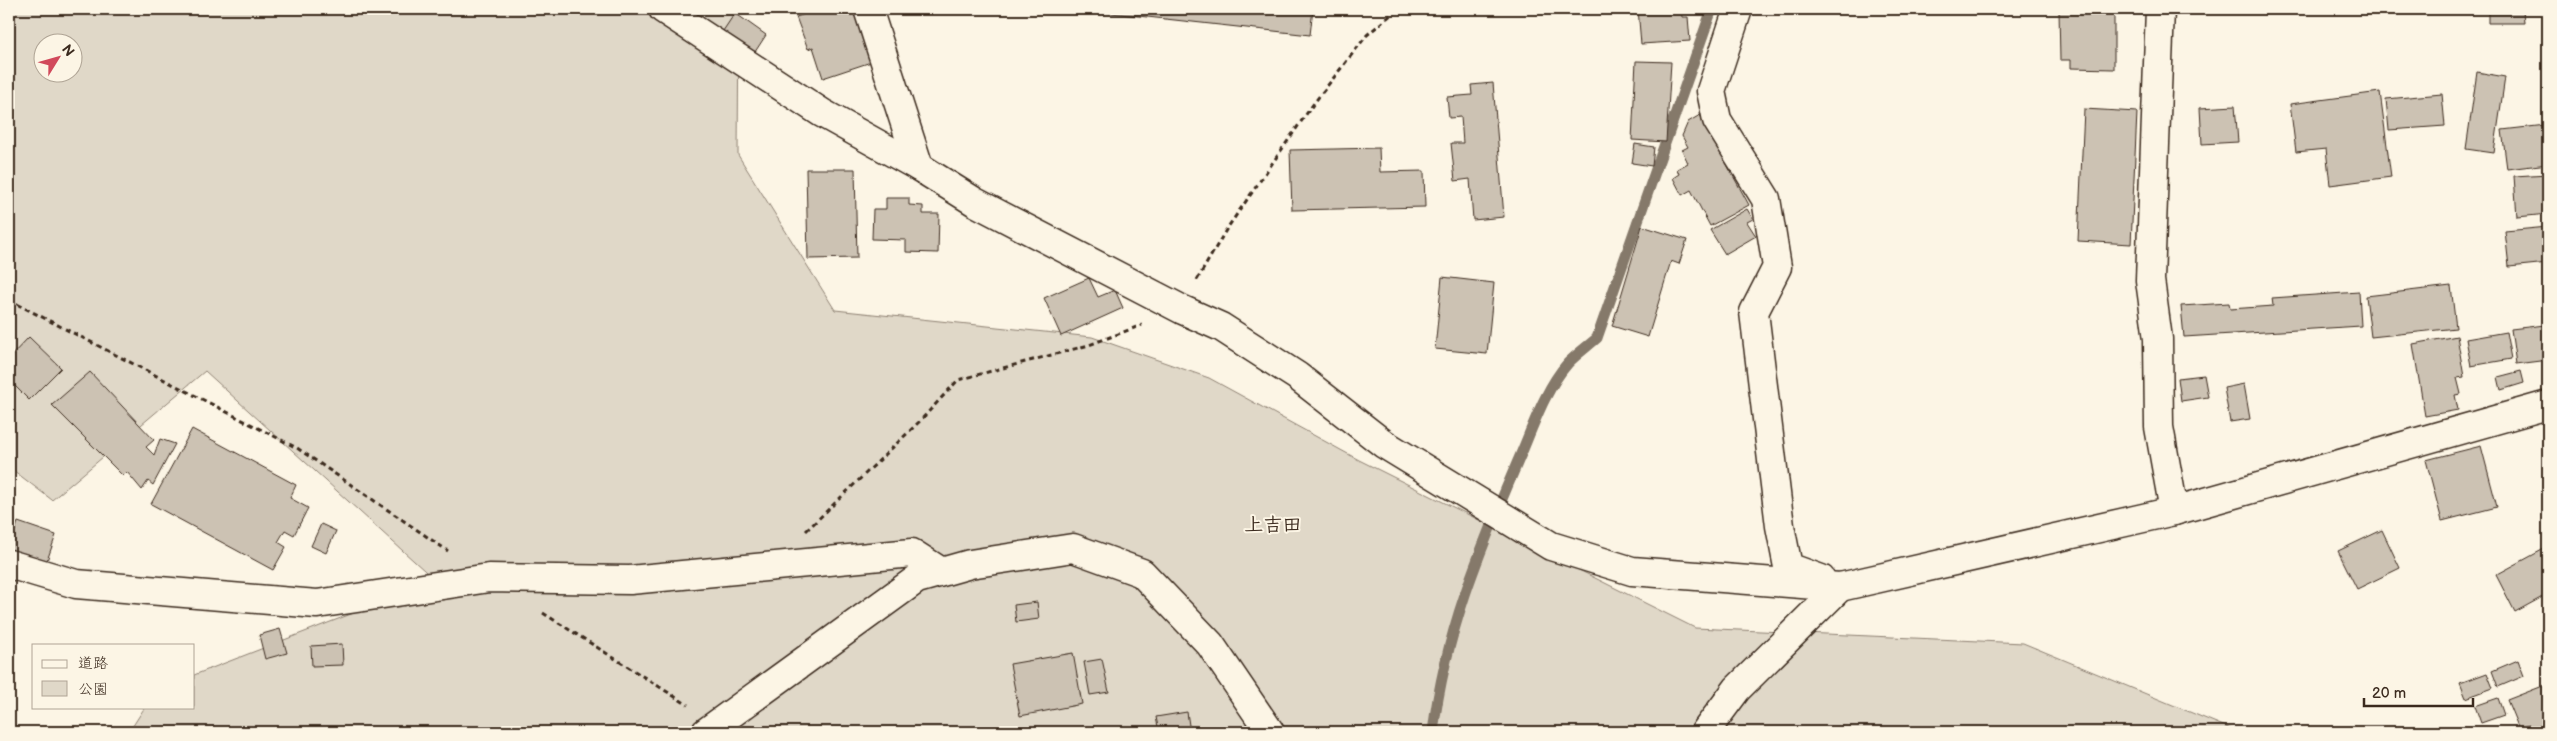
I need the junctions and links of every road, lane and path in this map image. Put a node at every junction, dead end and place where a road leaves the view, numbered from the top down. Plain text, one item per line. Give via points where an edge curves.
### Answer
1 (664, 9) edge
2 (868, 9) edge
3 (1738, 9) edge
4 (2160, 9) edge
5 (919, 167) junction
6 (9, 300) edge
7 (2548, 405) edge
8 (2174, 511) junction
9 (9, 564) edge
10 (940, 571) junction
11 (489, 578) junction
12 (1840, 587) junction
13 (538, 609) dead end
14 (712, 728) edge
15 (1270, 732) edge
16 (1705, 732) edge

1 - 5 street via 822,113
2 - 5 street
3 - 12 street via 1711,91 1717,120 1766,199 1777,267 1754,312 1780,526 1788,567
4 - 8 street via 2150,280 2158,339 2159,427
5 - 12 street via 975,202 1221,327 1297,376 1384,444 1551,546 1632,571
6 - 11 path via 297,448
7 - 8 street
8 - 12 street
9 - 11 street via 76,584 317,604
10 - 11 street via 912,553 630,580
10 - 14 street via 917,579
10 - 15 street via 1073,548 1142,573 1210,644
12 - 16 street via 1737,689
13 - 14 path

